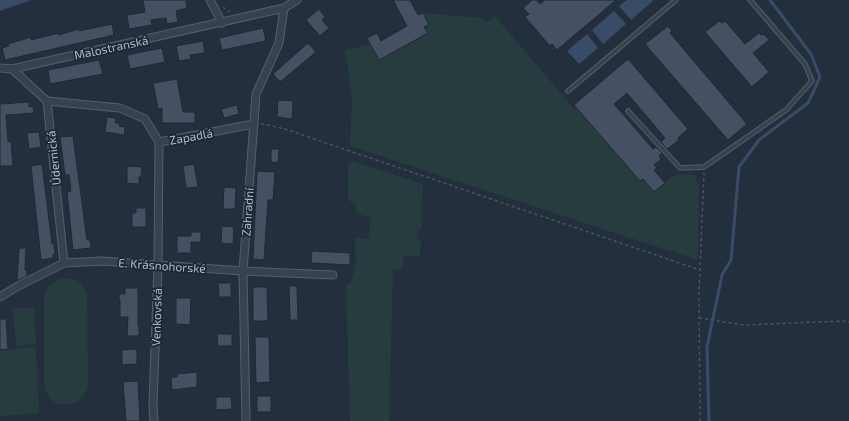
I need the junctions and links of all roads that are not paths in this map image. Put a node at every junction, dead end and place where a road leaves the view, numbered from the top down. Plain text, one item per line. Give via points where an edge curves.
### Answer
1 (210, 0) edge
2 (297, 0) edge
3 (676, 0) edge
4 (750, 0) edge
5 (284, 8) junction
6 (222, 23) junction
7 (0, 68) edge
8 (12, 69) junction
9 (568, 91) dead end
10 (47, 101) junction
11 (628, 111) dead end
12 (254, 124) junction
13 (158, 142) junction
14 (64, 263) junction
15 (158, 264) junction
16 (243, 271) junction
17 (333, 274) dead end
18 (0, 297) edge
19 (154, 421) edge
20 (246, 421) edge

1 - 6 street
2 - 5 street, Malostranská
3 - 9 lane
4 - 11 lane via 805,64 812,81 786,110 704,167 680,168
5 - 6 street, Malostranská
5 - 12 street, Zahradní via 279,43 256,94
6 - 8 street, Malostranská
7 - 8 street, Malostranská
8 - 10 street
10 - 13 street, Zapadlá via 120,108 145,119
10 - 14 street, Údernická
12 - 13 street, Zapadlá
12 - 16 street, Zahradní
13 - 15 street, Venkovská
14 - 15 street, E. Krásnohorské via 102,260
14 - 18 street, E. Krásnohorské
15 - 16 street, E. Krásnohorské
15 - 19 street, Venkovská
16 - 17 street, E. Krásnohorské
16 - 20 street, Zahradní

